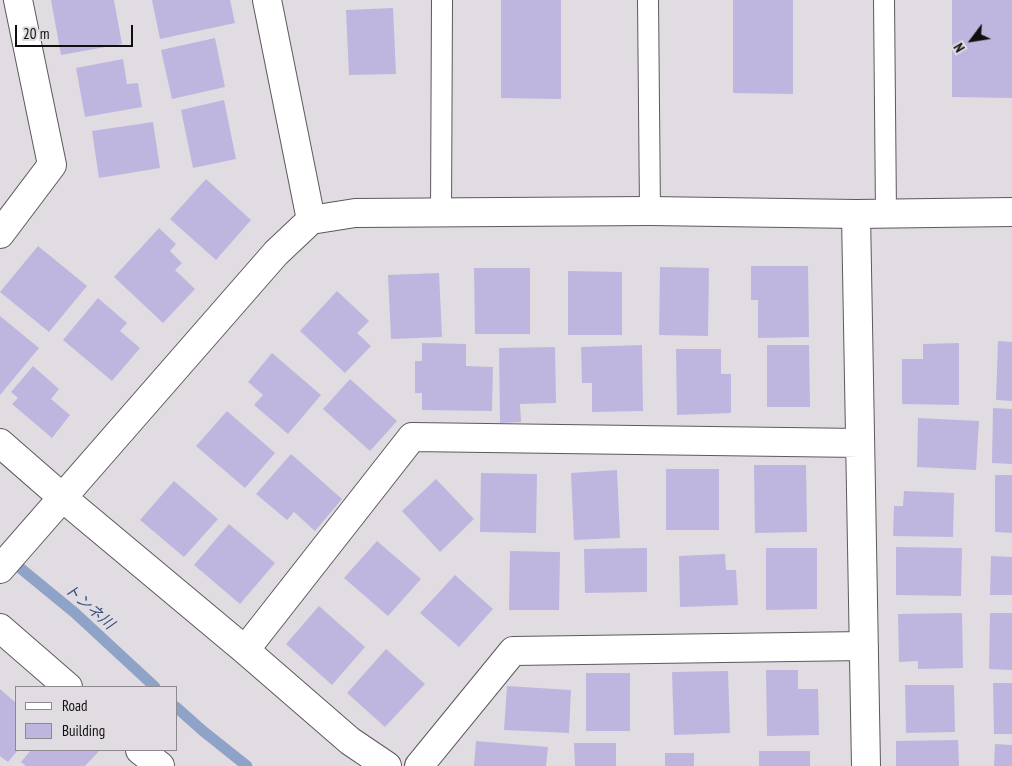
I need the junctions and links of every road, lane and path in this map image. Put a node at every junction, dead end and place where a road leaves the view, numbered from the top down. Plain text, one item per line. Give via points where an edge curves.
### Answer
1 (18, 0) edge
2 (267, 0) edge
3 (442, 0) edge
4 (648, 0) edge
5 (884, 0) edge
6 (650, 212) junction
7 (1012, 212) edge
8 (441, 213) junction
9 (886, 213) junction
10 (856, 214) junction
11 (311, 220) junction
12 (0, 234) edge
13 (0, 443) edge
14 (860, 443) junction
15 (63, 498) junction
16 (0, 569) edge
17 (0, 628) edge
18 (864, 646) junction
19 (245, 650) junction
20 (67, 686) edge
21 (387, 766) edge
22 (419, 766) edge
23 (866, 766) edge

1 - 12 street via 52,165
2 - 11 street
3 - 8 lane
4 - 6 lane
5 - 9 lane
6 - 8 street
6 - 10 street
7 - 9 street
8 - 11 street via 355,213
9 - 10 street
10 - 14 street
11 - 15 street via 276,253
13 - 15 street
14 - 18 street
14 - 19 street via 412,437
15 - 16 street
15 - 19 street
17 - 20 street
18 - 22 street via 513,651
18 - 23 street
19 - 21 street via 350,740

